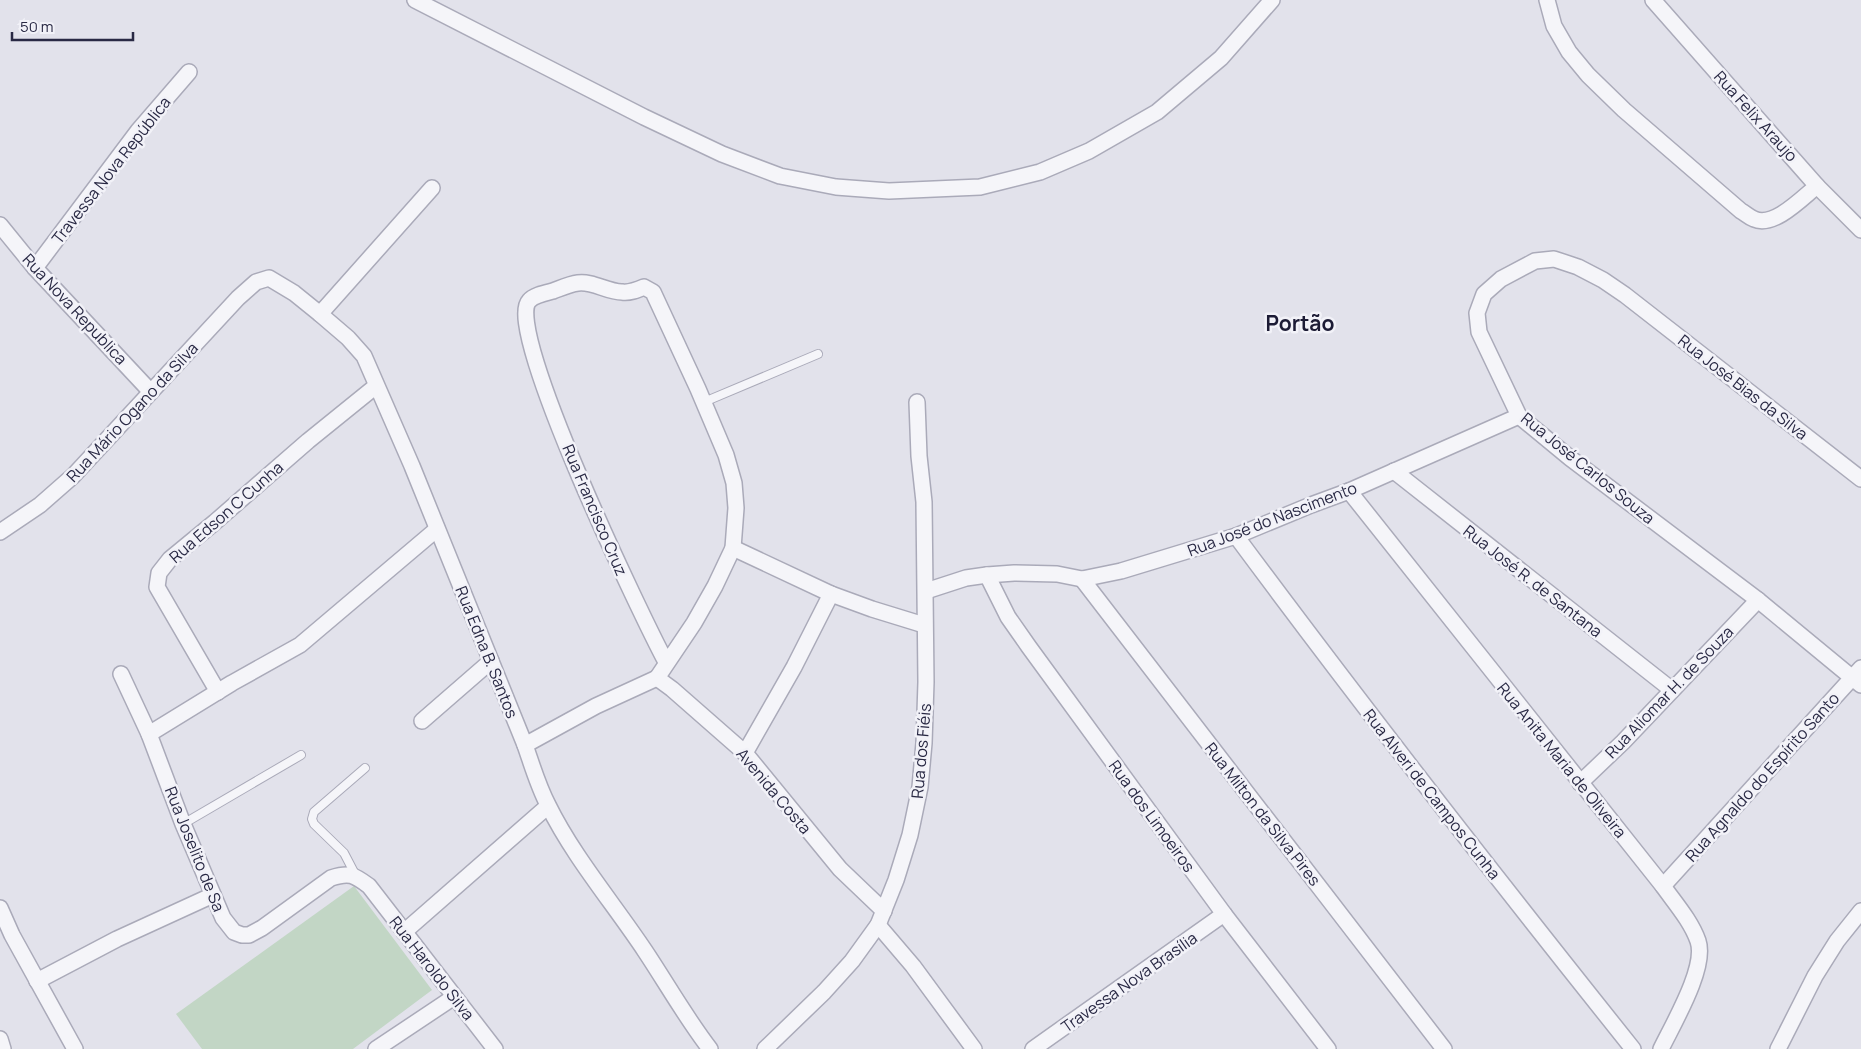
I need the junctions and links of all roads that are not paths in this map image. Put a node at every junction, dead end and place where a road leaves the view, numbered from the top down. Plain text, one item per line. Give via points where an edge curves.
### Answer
1 (416, 0) edge
2 (1272, 0) edge
3 (1547, 0) edge
4 (1653, 0) edge
5 (189, 72) dead end
6 (1817, 186) junction
7 (432, 188) dead end
8 (0, 225) edge
9 (1861, 230) edge
10 (35, 268) junction
11 (256, 282) joint
12 (1625, 295) joint
13 (320, 314) junction
14 (818, 354) dead end
15 (376, 386) junction
16 (151, 392) junction
17 (704, 402) junction
18 (917, 402) dead end
19 (1519, 416) junction
20 (1394, 471) junction
21 (1861, 479) edge
22 (1349, 491) junction
23 (437, 529) junction
24 (0, 532) edge
25 (1236, 536) junction
26 (734, 548) junction
27 (987, 575) junction
28 (1082, 579) junction
29 (926, 591) junction
30 (831, 594) junction
31 (1758, 600) junction
32 (924, 625) junction
33 (491, 661) junction
34 (666, 662) junction
35 (121, 674) dead end
36 (1858, 677) edge
37 (657, 678) junction
38 (1672, 690) junction
39 (218, 692) junction
40 (422, 721) dead end
41 (149, 734) junction
42 (525, 745) junction
43 (745, 754) junction
44 (301, 755) dead end
45 (365, 768) dead end
46 (1580, 783) junction
47 (548, 806) junction
48 (183, 824) junction
49 (356, 876) junction
50 (1663, 886) junction
51 (213, 895) junction
52 (0, 908) edge
53 (1861, 911) edge
54 (1224, 914) junction
55 (881, 918) junction
56 (404, 932) junction
57 (37, 980) junction
58 (454, 997) junction
59 (0, 1039) edge
60 (2, 1049) edge
61 (75, 1049) edge
62 (376, 1049) edge
63 (495, 1049) edge
64 (710, 1049) edge
65 (764, 1049) edge
66 (974, 1049) edge
67 (1033, 1049) edge
68 (1328, 1049) edge
69 (1444, 1049) edge
70 (1633, 1049) edge
71 (1661, 1049) edge
72 (1778, 1049) edge

1 - 2 street via 644,118 722,154 780,176 836,187 889,191 980,186 1040,172 1090,150 1157,112 1221,58
3 - 6 street via 1554,26 1588,76 1740,211 1754,220 1776,219
4 - 6 street, Rua Felix Araujo
5 - 10 street, Travessa Nova República via 138,131
6 - 9 street, Rua Felix Araujo
7 - 13 street
8 - 10 street, Rua Nova Republica
10 - 16 street, Rua Nova Republica
11 - 13 street, Rua Edna B. Santos via 269,278
11 - 16 street, Rua Mário Ogano da Silva
12 - 19 street, Rua José Carlos Souza via 1578,267 1554,259 1535,261 1501,279 1484,294 1477,313 1479,332
12 - 21 street, Rua José Bias da Silva
13 - 15 street, Rua Edna B. Santos via 364,356
14 - 17 lane
15 - 23 street, Rua Edna B. Santos
15 - 39 street, Rua Edson C Cunha via 170,559 159,573 157,587
16 - 24 street, Rua Mário Ogano da Silva via 73,476 40,505
17 - 26 street via 734,483
17 - 34 street, Rua Francisco Cruz via 653,292 644,288 624,293 578,283 544,293 526,305 524,314 532,354 581,480 640,614
18 - 29 street, Rua dos Fiéis
19 - 20 street, Rua José do Nascimento
19 - 31 street, Rua José Carlos Souza
20 - 22 street, Rua José do Nascimento
20 - 38 street, Rua José R. de Santana
22 - 25 street, Rua José do Nascimento
22 - 46 street, Rua Anita Maria de Oliveira
23 - 33 street, Rua Edna B. Santos
23 - 39 street via 300,645
25 - 28 street, Rua José do Nascimento via 1121,571
25 - 70 street, Rua Alveri de Campos Cunha via 1346,684
26 - 30 street
26 - 34 street via 694,623
27 - 28 street, Rua José do Nascimento via 1057,574
27 - 29 street, Rua José do Nascimento
27 - 54 street, Rua dos Limoeiros via 1008,617
28 - 69 street, Rua Milton da Silva Pires
29 - 32 street, Rua dos Fiéis
30 - 32 street
30 - 43 street
31 - 36 street, Rua José Carlos Souza
31 - 38 street, Rua Aliomar H. de Souza
32 - 55 street, Rua dos Fiéis via 926,682 920,786 910,835
33 - 40 street
33 - 42 street, Rua Edna B. Santos
34 - 37 street
35 - 41 street, Rua Joselito de Sa
36 - 50 street, Rua Agnaldo do Espírito Santo
37 - 42 street via 596,706
37 - 43 street, Avenida Costa
38 - 46 street, Rua Aliomar H. de Souza
39 - 41 street
41 - 48 street, Rua Joselito de Sa
42 - 47 street, Rua Edna B. Santos
43 - 55 street, Avenida Costa
44 - 48 lane
45 - 49 lane via 314,812 312,819 344,853
46 - 50 street, Rua Anita Maria de Oliveira
47 - 56 street
47 - 64 street, Rua Edna B. Santos
48 - 51 street, Rua Joselito de Sa
49 - 51 street, Rua Joselito de Sa via 344,874 331,878 249,935 234,932 223,918
49 - 56 street, Rua Haroldo Silva via 369,886
50 - 71 street, Rua Anita Maria de Oliveira via 1698,942 1699,959 1694,980
51 - 57 street
52 - 57 street
53 - 72 street via 1815,976
54 - 67 street, Travessa Nova Brasília
54 - 68 street, Rua dos Limoeiros
55 - 65 street, Rua dos Fiéis via 852,961
55 - 66 street, Avenida Costa
56 - 58 street, Rua Haroldo Silva
57 - 61 street
58 - 62 street
58 - 63 street, Rua Haroldo Silva
59 - 60 street

